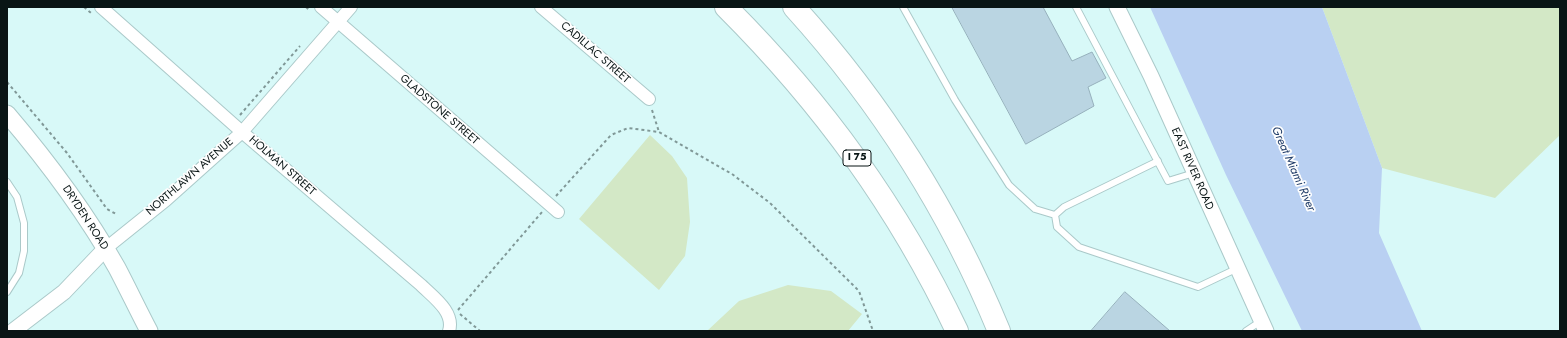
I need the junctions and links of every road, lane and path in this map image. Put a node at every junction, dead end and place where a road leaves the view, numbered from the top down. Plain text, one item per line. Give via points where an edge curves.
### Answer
1 (101, 7) edge
2 (306, 7) edge
3 (351, 7) edge
4 (541, 7) edge
5 (726, 7) edge
6 (794, 7) edge
7 (903, 7) edge
8 (1076, 7) edge
9 (1117, 7) edge
10 (316, 9) edge
11 (338, 22) junction
12 (301, 45) dead end
13 (7, 82) edge
14 (649, 99) joint
15 (7, 114) edge
16 (240, 115) dead end
17 (242, 132) junction
18 (659, 132) junction
19 (1158, 161) junction
20 (1194, 173) junction
21 (7, 182) edge
22 (554, 208) junction
23 (116, 214) dead end
24 (1056, 215) junction
25 (105, 249) junction
26 (1238, 268) junction
27 (7, 292) edge
28 (453, 313) junction
29 (1264, 326) edge
30 (13, 331) edge
31 (149, 331) edge
32 (448, 331) edge
33 (480, 331) edge
34 (873, 331) edge
35 (957, 331) edge
36 (999, 331) edge
37 (1246, 331) edge

1 - 17 street, HOLMAN STREET
2 - 10 path
3 - 11 street, NORTHLAWN AVENUE
4 - 14 street, CADILLAC STREET
5 - 35 highway, I 75 via 787,71 851,150 921,259
6 - 36 highway via 863,91 922,178 943,215
7 - 24 lane via 955,100 1009,185 1035,209
8 - 19 lane
9 - 20 street, EAST RIVER ROAD
10 - 11 street, GLADSTONE STREET
11 - 17 street, NORTHLAWN AVENUE
11 - 22 street, GLADSTONE STREET
12 - 16 path
13 - 23 path via 67,153 107,209
14 - 18 path
15 - 25 main road, DRYDEN ROAD via 41,154
17 - 25 street, NORTHLAWN AVENUE via 166,200
17 - 28 street, HOLMAN STREET
18 - 22 path via 628,128 611,135
18 - 34 path via 732,174 770,203 858,291
19 - 20 lane via 1168,181
19 - 24 lane via 1064,207
20 - 26 street, EAST RIVER ROAD
21 - 27 lane via 17,197 24,223 24,251 19,273
22 - 28 path
24 - 26 lane via 1058,227 1079,247 1198,287
25 - 30 street, NORTHLAWN AVENUE via 64,292
25 - 31 main road, DRYDEN ROAD
26 - 29 street, EAST RIVER ROAD
28 - 32 street
28 - 33 path
29 - 37 lane

